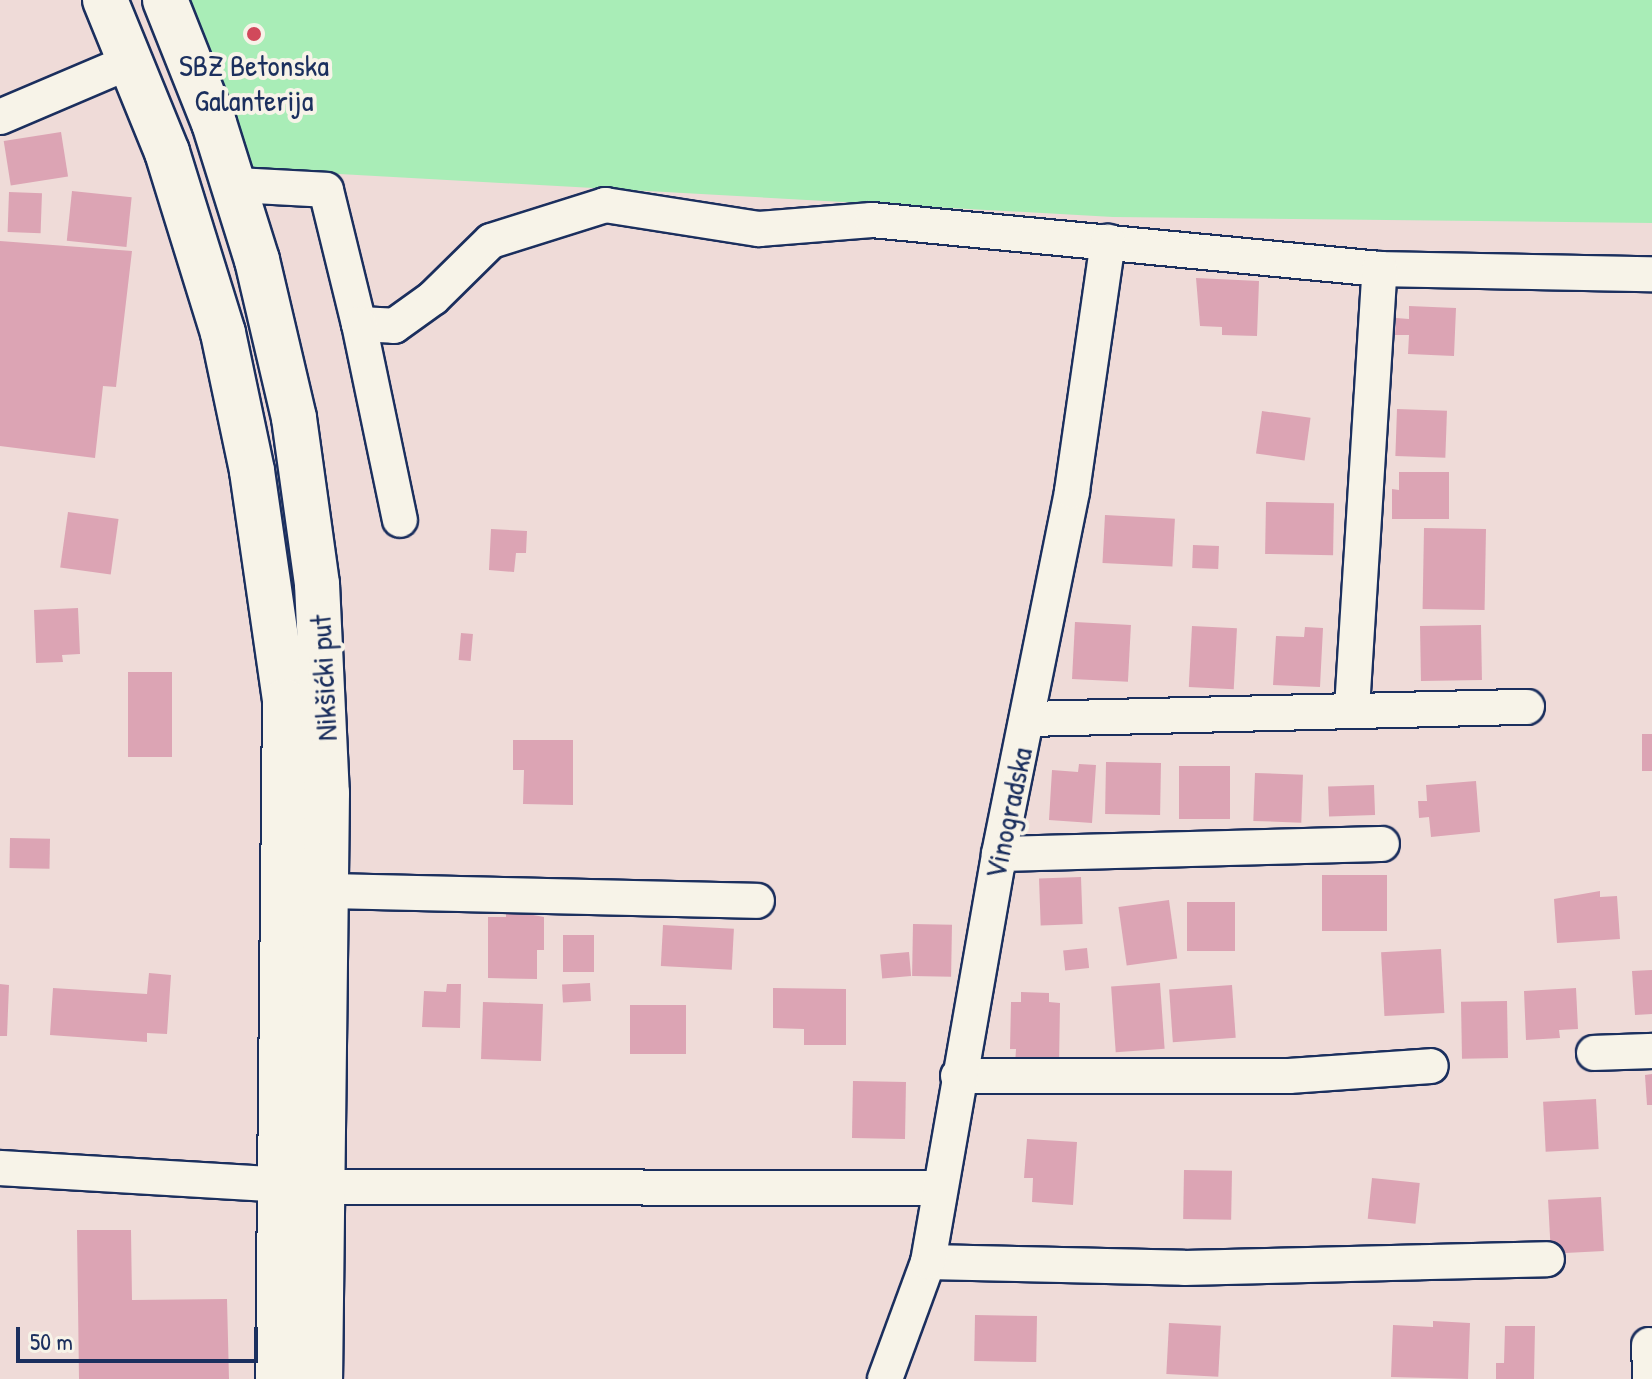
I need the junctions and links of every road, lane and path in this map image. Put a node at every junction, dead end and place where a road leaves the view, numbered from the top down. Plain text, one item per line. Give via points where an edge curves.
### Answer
1 (105, 0) edge
2 (165, 0) edge
3 (131, 61) junction
4 (0, 117) edge
5 (235, 185) junction
6 (1108, 242) junction
7 (1380, 269) junction
8 (1652, 274) edge
9 (359, 324) junction
10 (400, 520) dead end
11 (1527, 707) dead end
12 (1352, 708) junction
13 (1028, 719) junction
14 (1382, 844) dead end
15 (999, 854) junction
16 (325, 891) junction
17 (757, 901) dead end
18 (1652, 1051) edge
19 (1594, 1053) dead end
20 (1431, 1066) dead end
21 (958, 1076) junction
22 (0, 1168) edge
23 (300, 1186) junction
24 (938, 1188) junction
25 (1547, 1259) dead end
26 (928, 1262) junction
27 (1649, 1345) dead end
28 (278, 1379) edge
29 (320, 1379) edge
30 (885, 1379) edge
31 (1650, 1379) edge

1 - 3 main road
2 - 5 main road, Nikšićki put
3 - 4 street
3 - 23 main road via 167,152 223,333 252,471 285,701
5 - 9 street via 326,190
5 - 16 main road, Nikšićki put via 276,336 309,512 326,706
6 - 7 street
6 - 9 street via 872,220 759,229 605,205 491,241 433,298 394,326
6 - 13 street, Vinogradska via 1072,491
7 - 8 street
7 - 12 street
9 - 10 street
11 - 12 street
12 - 13 street
13 - 15 street, Vinogradska
14 - 15 street
15 - 21 street, Vinogradska
16 - 17 street
16 - 23 main road, Nikšićki put
18 - 19 street
20 - 21 street via 1289,1076
21 - 24 street, Vinogradska
22 - 23 street
23 - 24 street
23 - 28 main road
23 - 29 main road, Nikšićki put
24 - 26 street, Vinogradska
25 - 26 street via 1200,1268
26 - 30 street, Vinogradska
27 - 31 street

